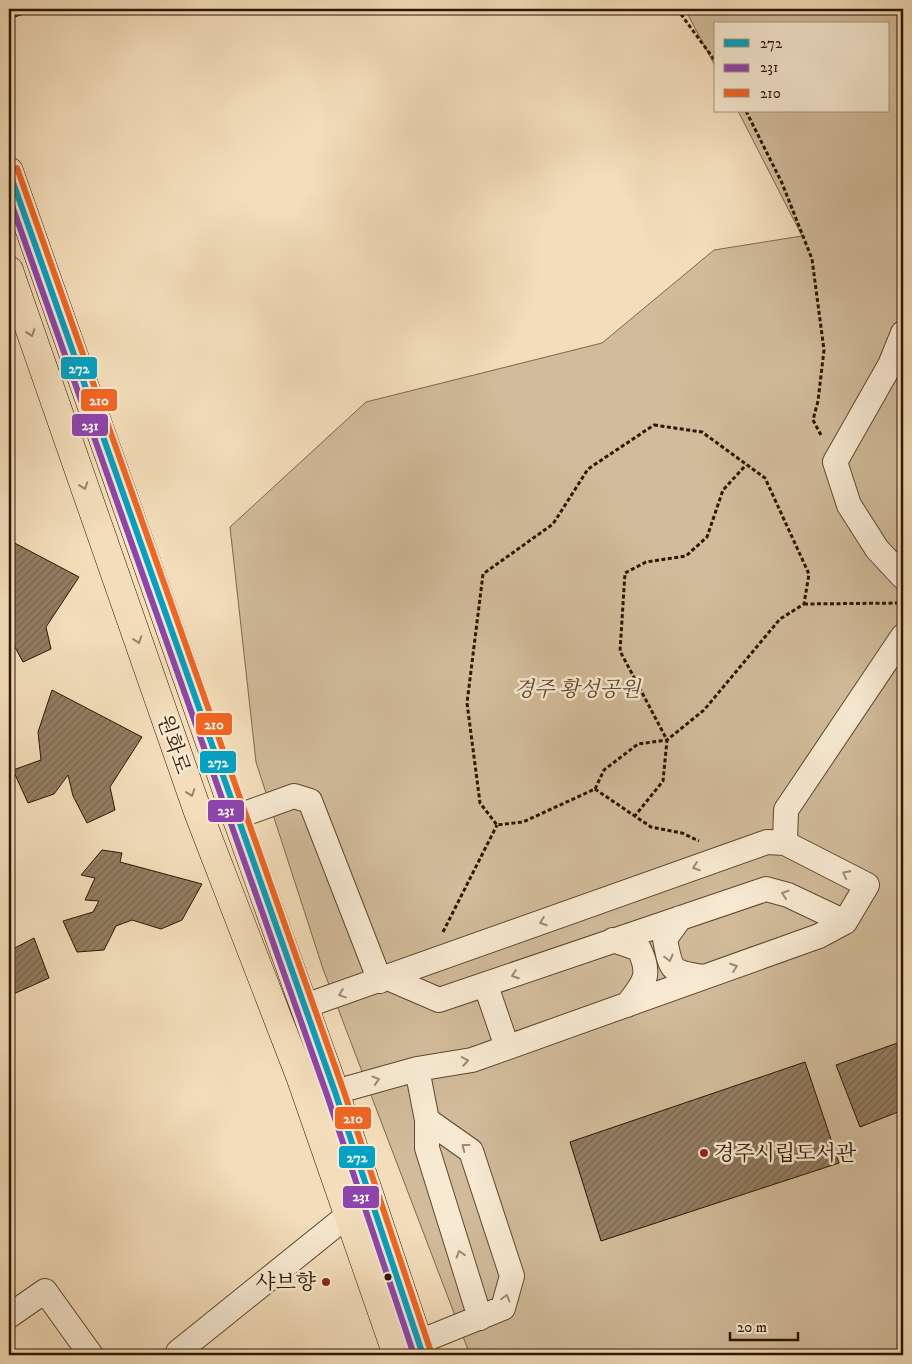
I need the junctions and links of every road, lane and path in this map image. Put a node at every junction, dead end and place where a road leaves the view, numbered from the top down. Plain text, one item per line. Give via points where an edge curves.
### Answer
1 (677, 9) edge
2 (714, 59) edge
3 (746, 112) edge
4 (9, 171) edge
5 (34, 244) junction
6 (9, 260) edge
7 (9, 270) edge
8 (903, 333) edge
9 (835, 462) junction
10 (746, 465) junction
11 (903, 578) edge
12 (903, 603) edge
13 (804, 604) junction
14 (903, 636) edge
15 (667, 740) junction
16 (595, 788) junction
17 (236, 817) junction
18 (634, 817) junction
19 (496, 825) junction
20 (785, 843) junction
21 (728, 855) junction
22 (680, 918) junction
23 (845, 922) junction
24 (613, 940) junction
25 (426, 964) junction
26 (704, 978) junction
27 (384, 979) junction
28 (486, 986) junction
29 (627, 1005) junction
30 (305, 1006) junction
31 (507, 1047) junction
32 (417, 1069) junction
33 (335, 1092) junction
34 (427, 1120) junction
35 (348, 1215) junction
36 (9, 1316) edge
37 (480, 1318) junction
38 (413, 1351) edge
39 (91, 1355) edge
40 (178, 1355) edge

1 - 2 path
3 - 9 path via 782,183 812,259 824,350 813,420
4 - 5 main road, 원화로
5 - 6 main road
5 - 17 main road, 원화로
7 -> 35 main road, 원화로 via 198,812 300,1076
8 - 9 street via 890,365
9 - 11 street via 849,505 877,549
10 - 13 path via 765,478 809,574
10 - 15 path via 723,490 707,537 686,556 646,562 625,573 620,651
10 - 19 path via 702,432 654,425 588,469 553,524 483,574 467,703 480,803
12 - 13 path
13 - 15 path via 780,619 704,710
14 - 20 street via 786,810
15 - 16 path via 638,744 604,770
15 - 18 path via 663,781
16 - 18 path
16 - 19 path via 523,822
17 - 27 street via 294,796 310,801
17 - 30 main road, 원화로
18 - 21 path via 651,827 682,833
19 - 25 path
20 - 21 street via 767,842
23 -> 20 street via 867,885
21 -> 25 street
23 -> 22 street via 788,894 766,889
22 - 24 street
22 -> 26 street via 665,939 670,964 679,974
26 -> 23 street via 819,936
24 -> 28 street
24 - 29 street via 639,949 647,966 642,985
25 - 27 street
26 - 29 street
27 - 28 street via 439,1000
27 -> 30 street
28 - 31 street
29 - 31 street
30 - 33 main road, 원화로
32 -> 31 street via 472,1060
33 -> 32 street
32 - 34 street
33 - 38 main road, 원화로
37 -> 34 street via 427,1148
37 -> 34 street via 503,1308 512,1276 471,1151
35 - 38 main road, 원화로
35 - 40 street
36 - 39 street via 45,1291
37 - 38 street

